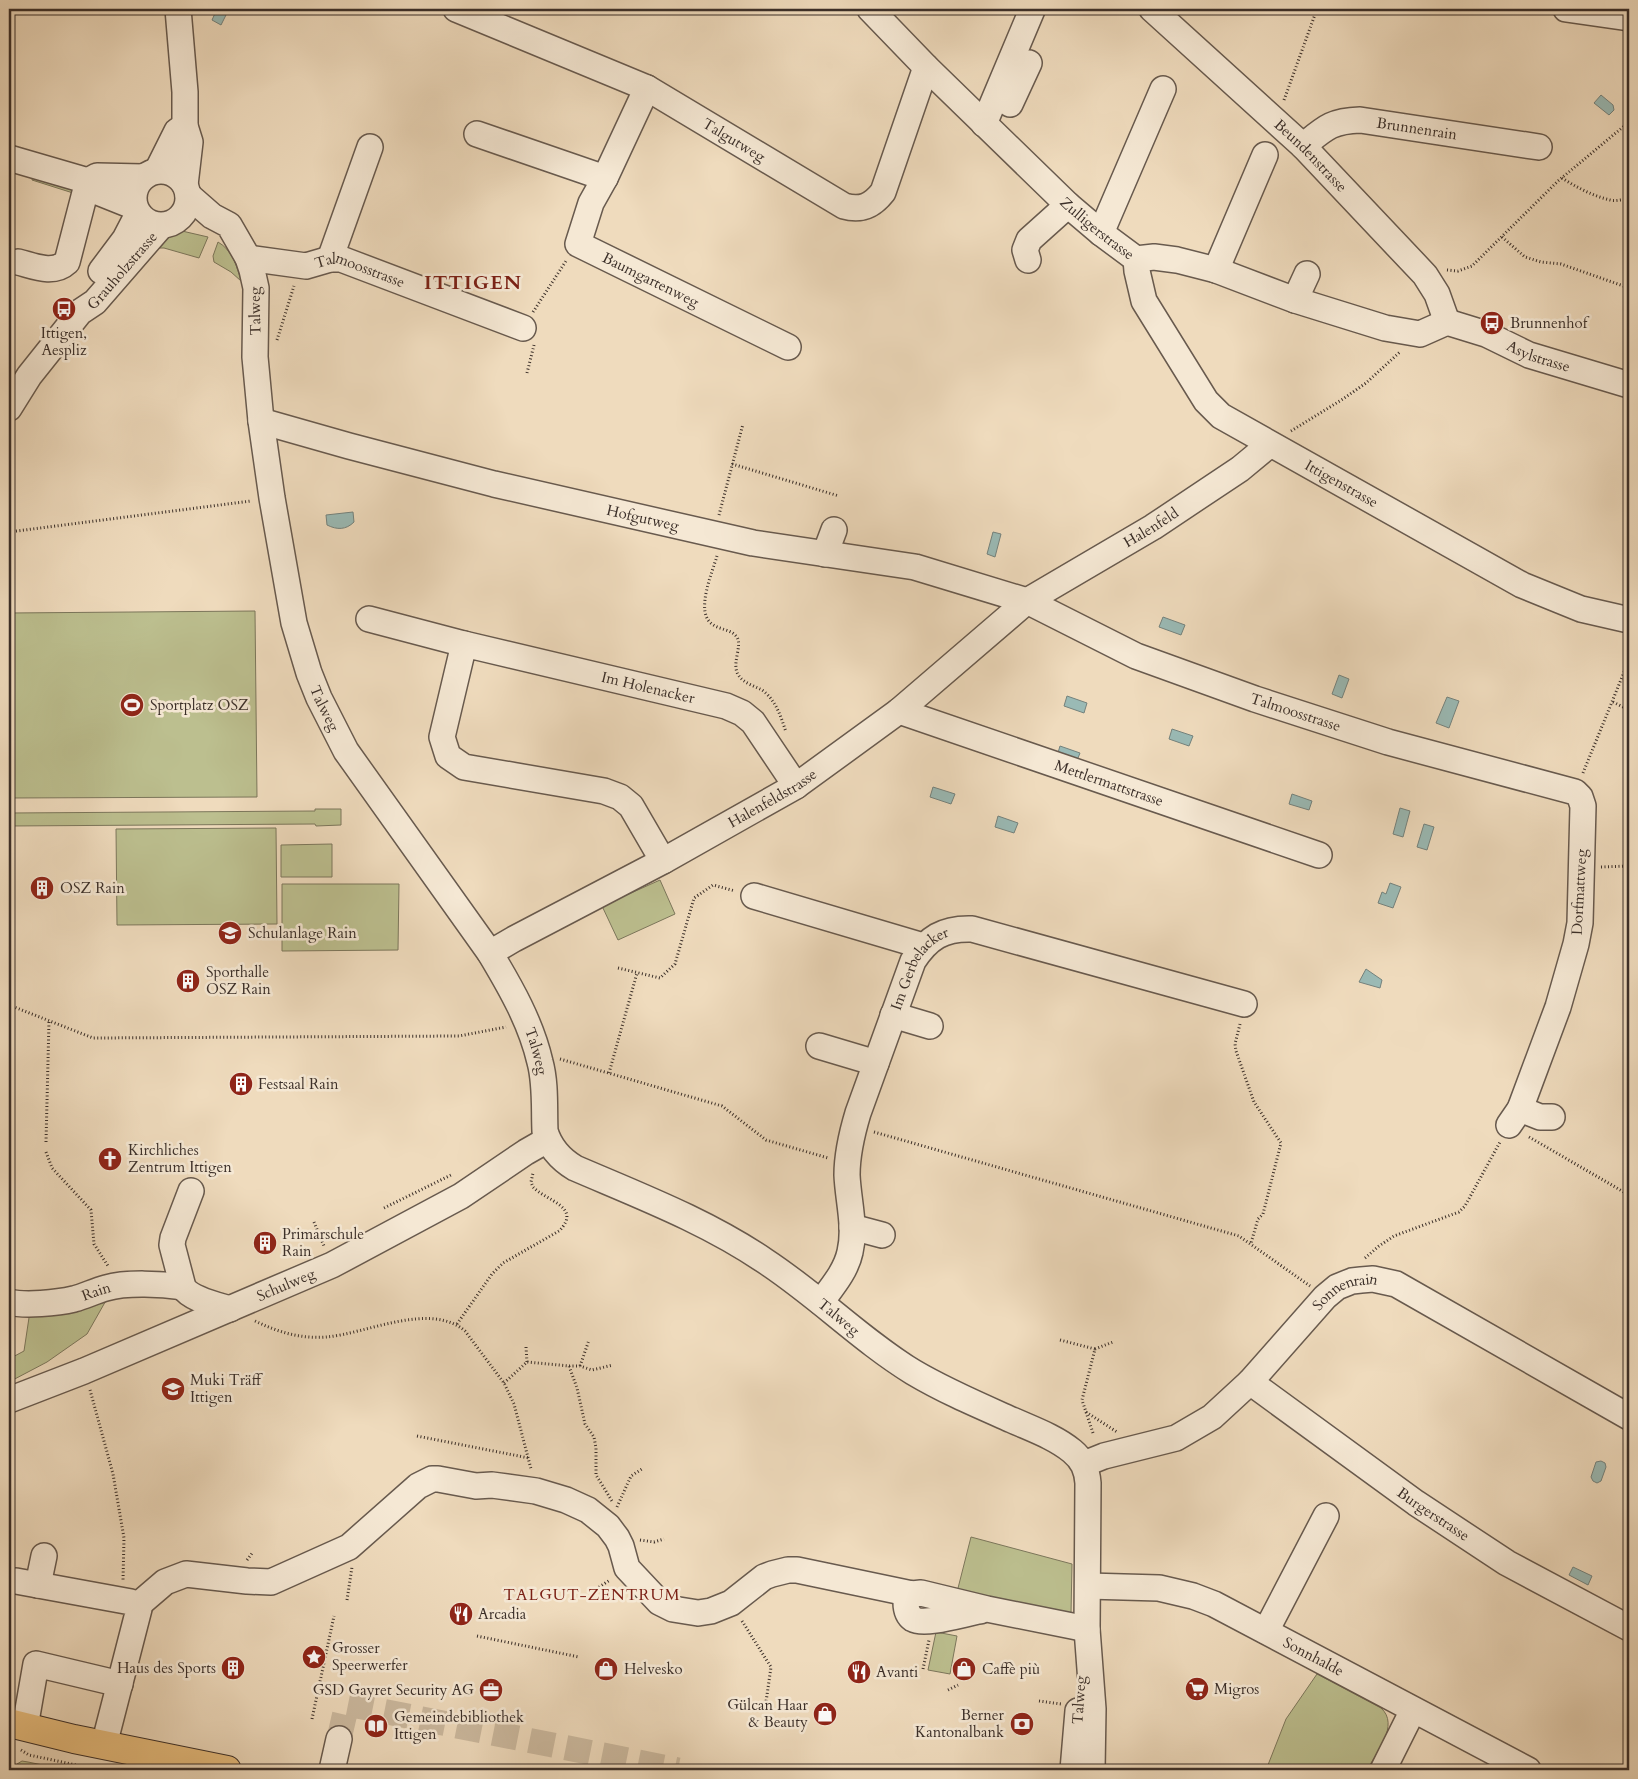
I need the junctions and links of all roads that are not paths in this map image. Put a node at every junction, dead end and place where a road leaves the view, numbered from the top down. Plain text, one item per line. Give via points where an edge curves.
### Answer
1 (178, 9) edge
2 (456, 9) edge
3 (870, 9) edge
4 (1152, 9) edge
5 (1566, 9) edge
6 (1032, 10) dead end
7 (1629, 18) edge
8 (1030, 63) dead end
9 (926, 67) junction
10 (646, 88) junction
11 (1163, 89) dead end
12 (185, 126) junction
13 (990, 129) junction
14 (477, 134) dead end
15 (1303, 146) junction
16 (370, 147) dead end
17 (1539, 147) dead end
18 (1265, 154) dead end
19 (9, 158) edge
20 (150, 174) junction
21 (604, 178) junction
22 (88, 182) junction
23 (186, 190) junction
24 (1068, 205) junction
25 (136, 210) junction
26 (168, 224) junction
27 (1100, 233) junction
28 (235, 237) junction
29 (248, 258) junction
30 (330, 259) junction
31 (1136, 259) junction
32 (1028, 260) dead end
33 (18, 262) dead end
34 (1216, 270) junction
35 (1307, 274) dead end
36 (1295, 300) junction
37 (80, 312) junction
38 (1448, 322) junction
39 (523, 328) road end
40 (788, 348) dead end
41 (1629, 385) edge
42 (9, 408) edge
43 (261, 421) junction
44 (1269, 444) junction
45 (834, 530) dead end
46 (825, 554) junction
47 (1027, 601) junction
48 (369, 619) dead end
49 (1629, 620) edge
50 (464, 644) junction
51 (899, 712) junction
52 (796, 786) junction
53 (1575, 792) joint
54 (1319, 855) dead end
55 (663, 861) junction
56 (754, 896) road end
57 (923, 946) junction
58 (490, 954) junction
59 (1244, 1004) road end
60 (893, 1015) junction
61 (930, 1026) dead end
62 (819, 1046) dead end
63 (876, 1063) junction
64 (1534, 1119) road end
65 (547, 1140) junction
66 (191, 1191) dead end
67 (852, 1227) junction
68 (882, 1235) dead end
69 (183, 1287) junction
70 (9, 1302) edge
71 (821, 1302) junction
72 (230, 1309) junction
73 (1250, 1382) junction
74 (9, 1400) edge
75 (1629, 1417) edge
76 (1084, 1464) junction
77 (1326, 1516) dead end
78 (44, 1556) dead end
79 (1088, 1586) junction
80 (912, 1594) junction
81 (130, 1603) junction
82 (987, 1609) junction
83 (1629, 1628) edge
84 (1087, 1629) junction
85 (1266, 1631) junction
86 (120, 1684) junction
87 (1413, 1710) junction
88 (14, 1730) edge
89 (339, 1739) tunnel mouth
90 (99, 1764) edge
91 (228, 1770) edge
92 (332, 1770) edge
93 (1073, 1770) edge
94 (1092, 1770) edge
95 (1383, 1770) edge
96 (1528, 1770) edge

1 - 12 street
2 - 10 street, Talgutweg
3 - 9 street, Zulligerstrasse
4 - 15 street, Beundenstrasse
5 - 7 street
6 - 13 street
8 - 13 street
9 - 10 street, Talgutweg via 883,192 877,200 861,208 844,206
9 - 13 street, Zulligerstrasse
10 - 21 street
11 - 27 street
12 - 20 street via 177,131
12 - 23 street via 190,142
13 - 24 street, Zulligerstrasse
14 - 21 street
15 - 17 street, Brunnenrain via 1332,124 1360,120
15 - 38 street, Beundenstrasse via 1425,275
16 - 30 street
18 - 34 street
19 - 22 street
20 - 22 street via 97,176
20 - 23 street via 168,172 177,177
20 - 25 street via 138,182 134,194
21 - 40 street, Baumgartenweg via 591,203 578,244
22 - 25 street via 95,190
22 - 33 street via 67,262 49,269
23 - 26 street via 187,207
23 - 28 street, Talweg via 212,216 229,225
24 - 27 street, Zulligerstrasse
24 - 32 street via 1030,240 1025,250
25 - 26 street via 152,224
25 - 37 street, Grauholzstrasse via 125,239 84,293
26 - 28 street
26 - 37 street, Grauholzstrasse via 95,302
27 - 31 street, Zulligerstrasse
28 - 29 street, Talweg
29 - 30 street, Talmoosstrasse via 306,266
29 - 43 street, Talweg via 256,288 255,356
30 - 39 street, Talmoosstrasse via 341,259
31 - 34 street, Zulligerstrasse via 1177,260
31 - 44 street, Ittigenstrasse via 1144,301 1206,401 1221,416
34 - 36 street, Zulligerstrasse
35 - 36 street
36 - 38 street, Zulligerstrasse via 1360,321 1420,334
37 - 42 street, Grauholzstrasse via 29,376
38 - 41 street, Asylstrasse via 1486,334 1529,355
43 - 46 street, Hofgutweg via 494,484 753,543
43 - 58 street, Talweg via 294,623 309,672 330,722 346,752
44 - 47 street, Halenfeld via 1240,469 1152,527
44 - 49 street, Ittigenstrasse via 1522,585 1581,609
45 - 46 street
46 - 47 street, Hofgutweg via 915,567
47 - 51 street, Halenfeldstrasse
47 - 53 street, Talmoosstrasse via 1136,656 1255,700 1388,742
48 - 50 street, Im Holenacker
50 - 52 street, Im Holenacker via 726,706 753,722
50 - 55 street via 442,737 448,756 464,767 604,791 620,797 631,806
51 - 52 street, Halenfeldstrasse
51 - 54 street, Mettlermattstrasse
52 - 55 street, Halenfeldstrasse
53 - 64 street, Dorfmattweg via 1583,806 1580,923
55 - 58 street, Halenfeldstrasse
56 - 57 street
57 - 59 street, Im Gerbelacker via 935,936 949,931 972,929
57 - 60 street, Im Gerbelacker via 913,961
58 - 65 street, Talweg via 512,988 540,1062
60 - 61 street
60 - 63 street, Im Gerbelacker
62 - 63 street
63 - 67 street, Im Gerbelacker via 854,1126 847,1164
65 - 71 street, Talweg via 564,1162 727,1237
65 - 72 street, Schulweg via 462,1196 354,1254
66 - 69 street via 172,1245
67 - 68 street
67 - 71 street, Im Gerbelacker via 846,1265
69 - 70 street, Rain via 108,1287 66,1300 26,1304
69 - 72 street, Rain via 193,1297
71 - 76 street, Talweg via 879,1349 913,1371 946,1391 1057,1441
72 - 74 street, Schulweg
73 - 75 street, Sonnenrain via 1334,1291 1352,1281 1373,1279 1396,1284
73 - 76 street, Sonnenrain via 1212,1417 1193,1429 1162,1442
73 - 83 street, Burgerstrasse via 1416,1503 1507,1563
76 - 79 street, Talweg via 1088,1484
77 - 85 street via 1284,1576
78 - 81 street via 28,1583
79 - 84 street, Talweg
79 - 85 street, Sonnhalde via 1174,1591 1214,1604
80 - 81 street via 788,1570 764,1577 731,1603 711,1611 698,1613 673,1609 652,1596 627,1568 621,1546 608,1526 588,1510 536,1491 432,1479 409,1493 349,1547 266,1583 186,1574 165,1582
80 - 82 street via 921,1593
80 - 82 street via 906,1602 907,1612 918,1621
81 - 86 street via 138,1609 138,1616
82 - 84 street
84 - 93 street, Talweg via 1081,1658
84 - 94 street, Talweg via 1093,1709
85 - 87 street, Sonnhalde
86 - 88 street via 36,1664
86 - 90 street
87 - 95 street
87 - 96 street, Sonnhalde
88 - 90 main road
89 - 92 street
90 - 91 main road

